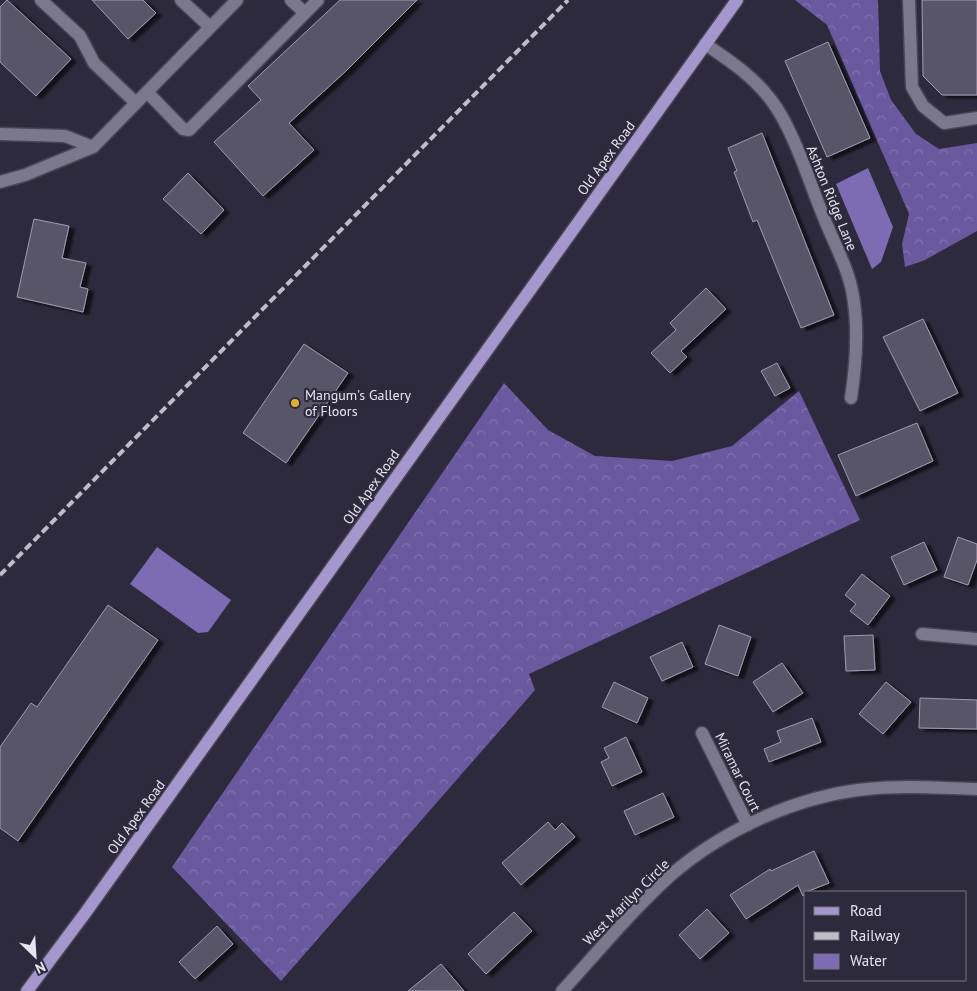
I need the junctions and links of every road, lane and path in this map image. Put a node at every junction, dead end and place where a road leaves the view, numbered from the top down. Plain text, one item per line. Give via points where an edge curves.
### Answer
1 (41, 0) edge
2 (181, 0) edge
3 (237, 0) edge
4 (291, 0) edge
5 (318, 0) edge
6 (737, 0) edge
7 (909, 0) edge
8 (305, 13) junction
9 (210, 27) junction
10 (705, 44) junction
11 (147, 92) junction
12 (136, 103) junction
13 (977, 118) edge
14 (0, 134) edge
15 (93, 147) junction
16 (0, 182) edge
17 (851, 398) dead end
18 (922, 634) dead end
19 (977, 639) edge
20 (702, 733) dead end
21 (977, 789) edge
22 (748, 825) junction
23 (27, 991) edge
24 (562, 991) edge

1 - 12 street via 80,36 94,63
2 - 9 street
3 - 9 street
4 - 8 street
5 - 8 street
6 - 10 main road, Old Apex Road
7 - 13 street via 912,87 922,106 944,122
8 - 11 street via 189,130 183,129
9 - 11 street
10 - 17 street, Ashton Ridge Lane via 761,88 782,115 853,294 856,366
10 - 23 main road, Old Apex Road
11 - 12 street
12 - 15 street
14 - 15 street via 65,136
15 - 16 street
18 - 19 street
20 - 22 street, Miramar Court
21 - 22 street, West Marilyn Circle via 904,786 866,789 814,800
22 - 24 street, West Marilyn Circle via 716,843 672,875

